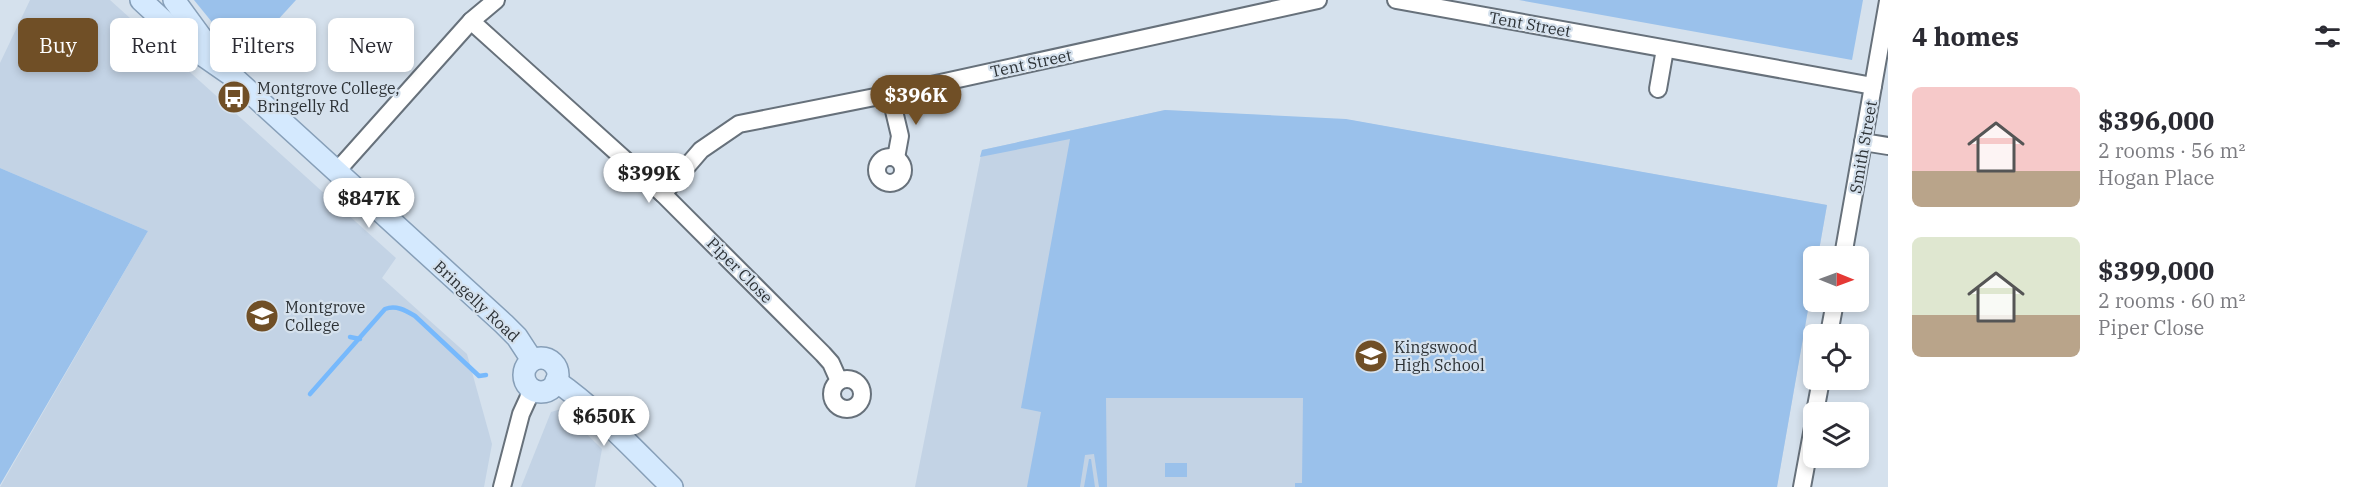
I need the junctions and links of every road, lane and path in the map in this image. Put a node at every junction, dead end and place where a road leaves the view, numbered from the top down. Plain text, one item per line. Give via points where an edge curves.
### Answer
1 (141, 0) edge
2 (174, 0) edge
3 (496, 0) edge
4 (1317, 0) edge
5 (1396, 0) edge
6 (1888, 1) edge
7 (471, 21) junction
8 (1665, 49) junction
9 (231, 75) junction
10 (1873, 86) junction
11 (1658, 89) dead end
12 (890, 94) junction
13 (1863, 142) junction
14 (1888, 146) edge
15 (896, 158) dead end
16 (336, 172) junction
17 (663, 194) junction
18 (1845, 246) edge
19 (532, 360) junction
20 (556, 381) junction
21 (839, 381) dead end
22 (532, 390) junction
23 (1806, 468) edge
24 (502, 487) edge
25 (672, 487) edge
26 (1802, 487) edge

1 - 9 main road, Bringelly Road via 195,50
2 - 9 main road, Bringelly Road
3 - 7 street
4 - 12 street, Tent Street
5 - 8 street, Tent Street
6 - 10 street, Smith Street
7 - 16 street
7 - 17 street, Piper Close
8 - 10 street, Tent Street
8 - 11 street
9 - 16 main road, Bringelly Road
10 - 13 street, Smith Street
12 - 15 street via 900,136
12 - 17 street, Tent Street via 739,124 701,150
13 - 14 street
13 - 18 street, Smith Street
16 - 19 main road, Bringelly Road via 517,337
17 - 21 street, Piper Close via 823,354
19 - 20 main road via 544,359 554,364
19 - 22 main road via 524,375
20 - 22 main road via 543,392
20 - 25 main road via 608,424
22 - 24 street via 521,414
23 - 26 street

